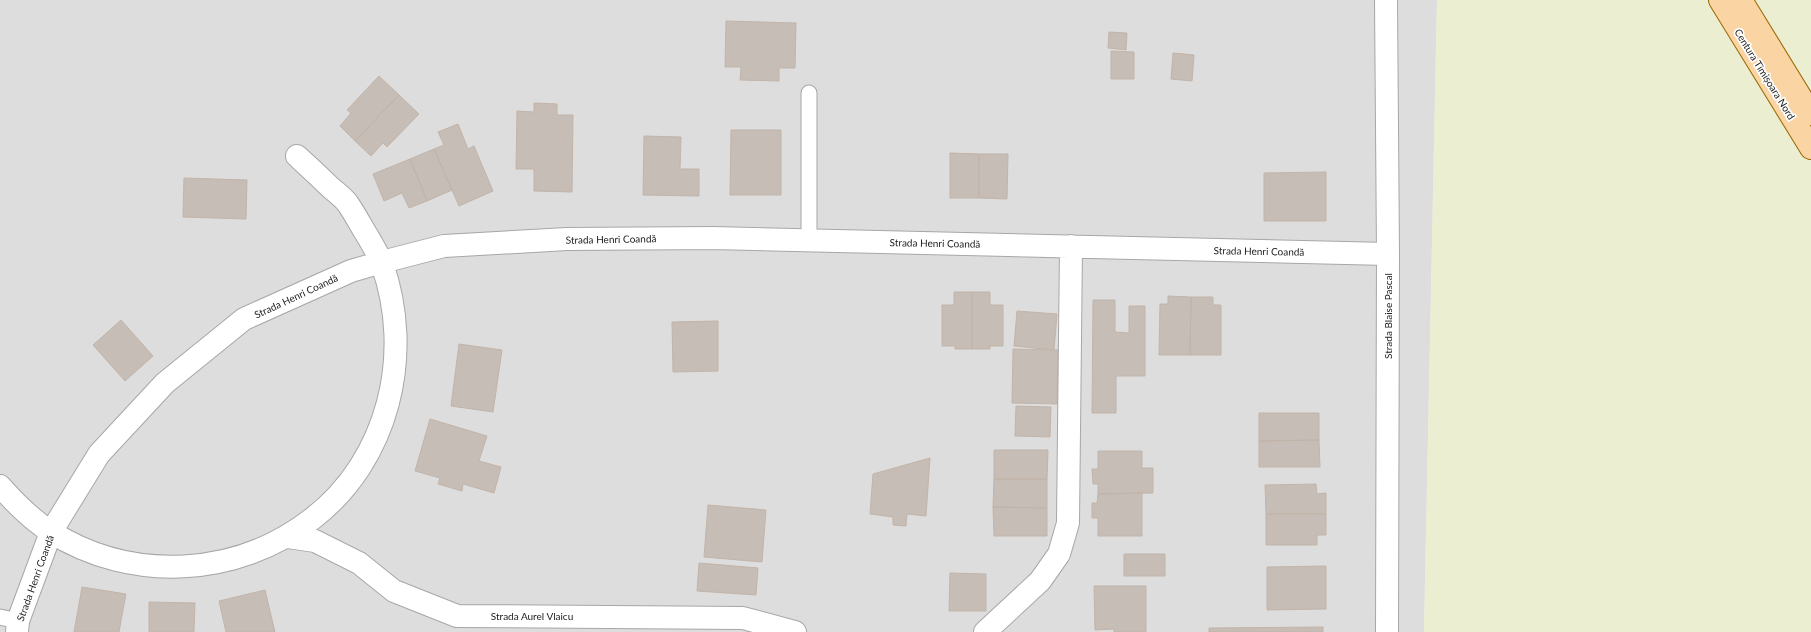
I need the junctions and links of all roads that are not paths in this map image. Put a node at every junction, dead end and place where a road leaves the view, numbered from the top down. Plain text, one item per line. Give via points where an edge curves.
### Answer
1 (1386, 0) edge
2 (1720, 0) edge
3 (1741, 0) edge
4 (809, 93) dead end
5 (1811, 114) edge
6 (1811, 148) edge
7 (297, 156) dead end
8 (809, 240) junction
9 (1071, 246) junction
10 (1388, 254) junction
11 (382, 262) junction
12 (0, 486) edge
13 (51, 532) junction
14 (288, 536) junction
15 (12, 623) edge
16 (795, 632) edge
17 (985, 632) edge
18 (1387, 632) edge

1 - 10 street, Strada Blaise Pascal
2 - 6 main road, Centura Timișoara Nord
3 - 5 main road, Centura Timișoara Nord
4 - 8 lane
7 - 11 street via 347,203
8 - 9 street, Strada Henri Coandă
8 - 11 street, Strada Henri Coandă via 567,239 444,246
9 - 10 street, Strada Henri Coandă
9 - 17 street via 1068,523 1060,554 1040,581
10 - 18 street, Strada Blaise Pascal
11 - 13 street, Strada Henri Coandă via 351,270 244,319 165,383 99,454
11 - 14 street via 391,292 396,323 397,355 393,386 385,416 373,446 337,497 313,519
12 - 13 street via 18,506
13 - 14 street via 88,551 121,561 169,568 210,565 250,554
13 - 15 street, Strada Henri Coandă
14 - 16 street, Strada Aurel Vlaicu via 315,541 359,563 394,591 457,616 743,618

